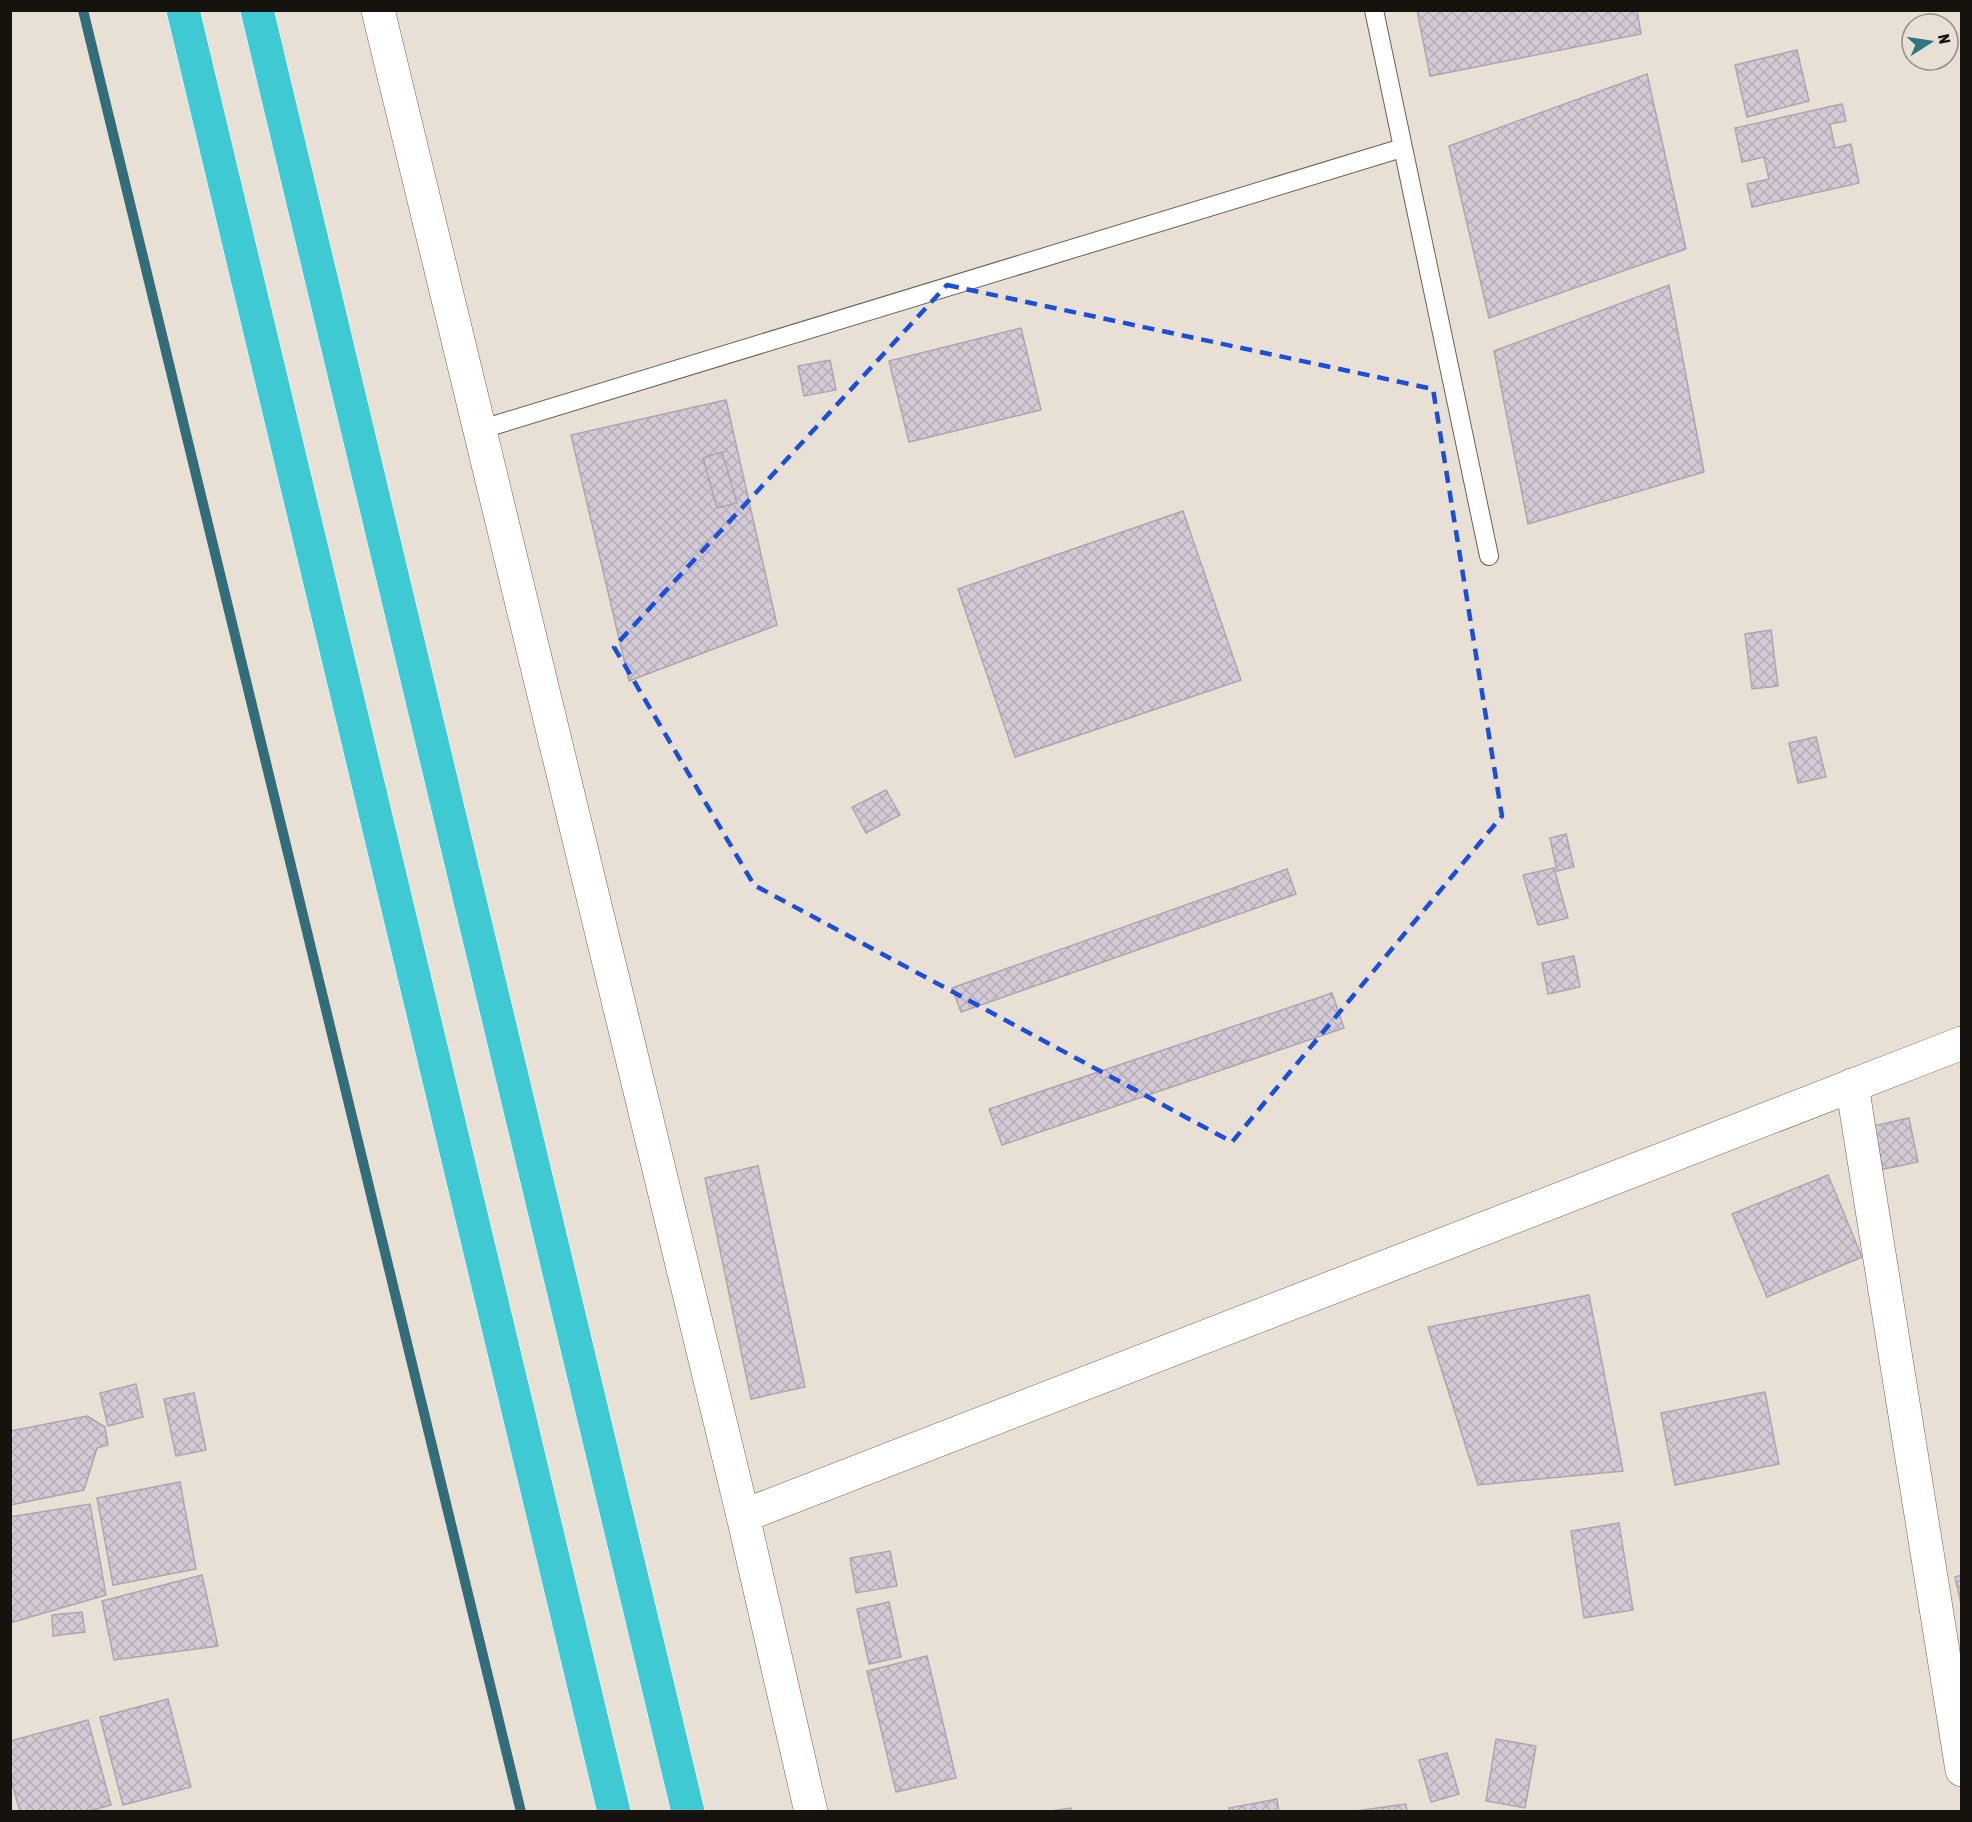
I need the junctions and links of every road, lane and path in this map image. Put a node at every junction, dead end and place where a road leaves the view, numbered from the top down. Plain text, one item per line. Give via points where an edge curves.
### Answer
1 (183, 10) edge
2 (257, 10) edge
3 (378, 10) edge
4 (1374, 10) edge
5 (1402, 148) junction
6 (479, 430) junction
7 (1489, 556) dead end
8 (1962, 1044) edge
9 (1852, 1085) junction
10 (743, 1516) junction
11 (1962, 1770) edge
12 (614, 1812) edge
13 (688, 1812) edge
14 (811, 1812) edge

1 - 12 highway
2 - 13 highway
3 - 6 street
4 - 5 lane
5 - 6 lane
5 - 7 lane
6 - 10 street
8 - 9 street
9 - 10 street
9 - 11 street
10 - 14 street

